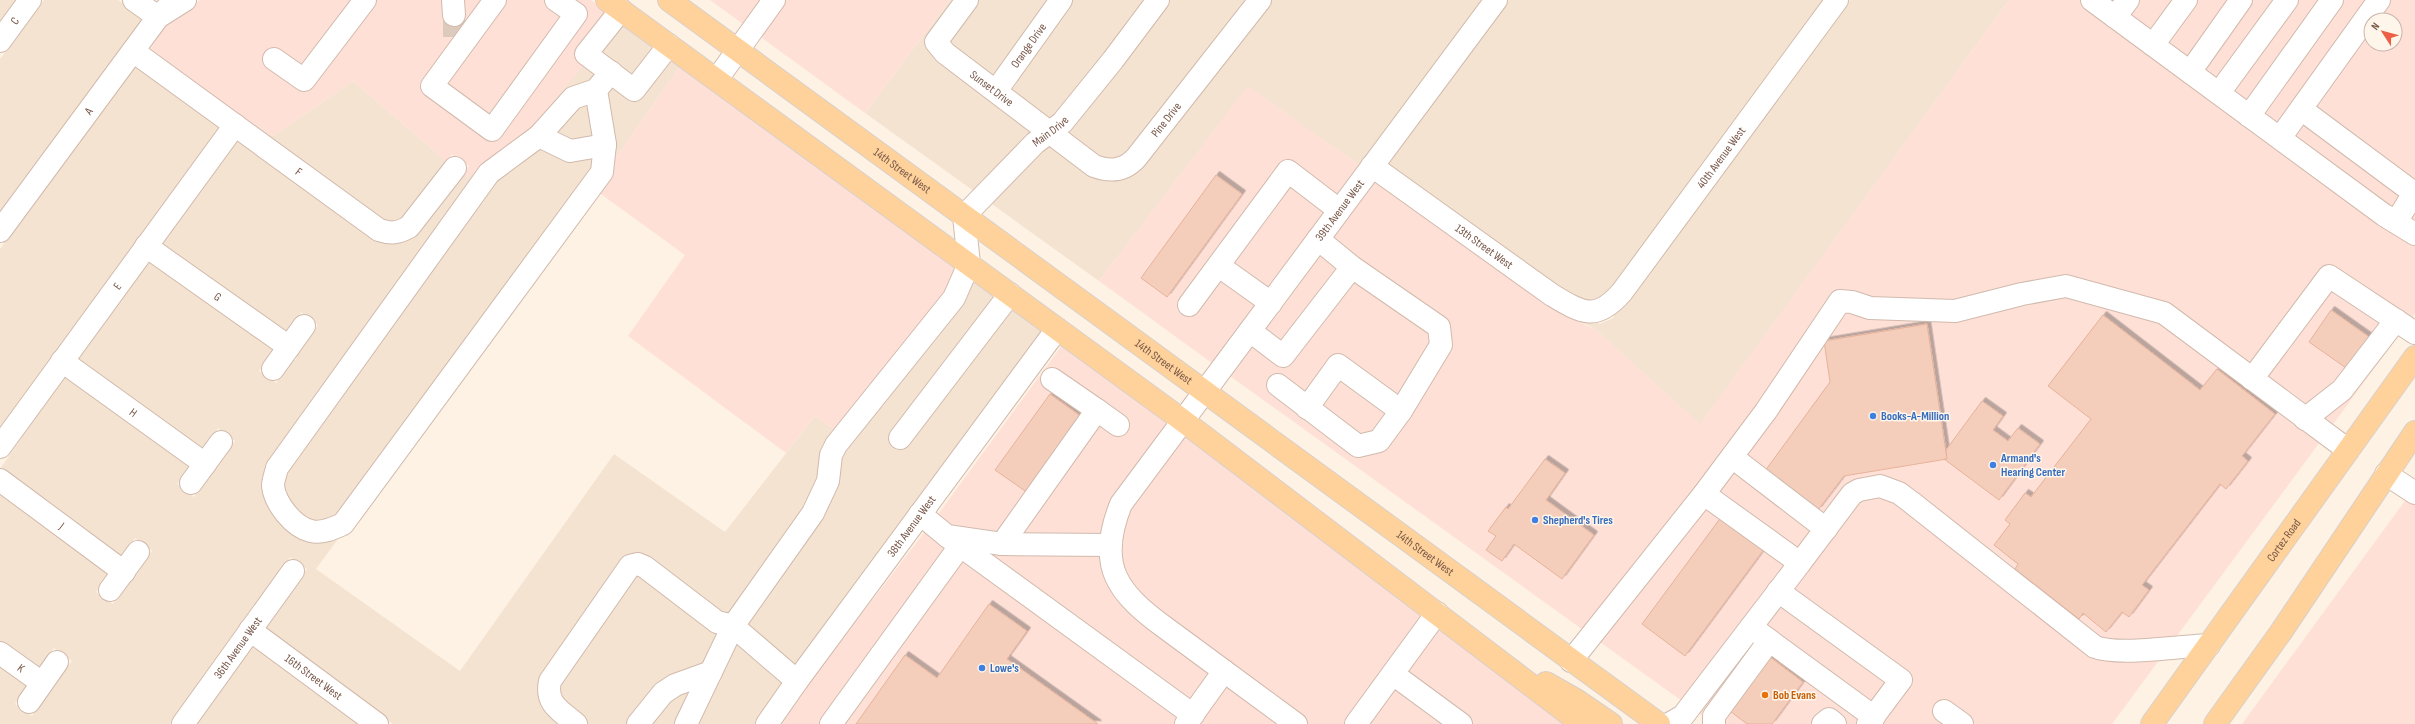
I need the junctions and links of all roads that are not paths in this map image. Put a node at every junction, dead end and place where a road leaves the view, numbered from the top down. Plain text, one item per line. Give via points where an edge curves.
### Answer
1 (30, 0) edge
2 (134, 0) edge
3 (176, 0) edge
4 (185, 0) edge
5 (365, 0) edge
6 (495, 0) edge
7 (556, 0) edge
8 (668, 0) edge
9 (774, 0) edge
10 (967, 0) edge
11 (1061, 0) edge
12 (1158, 0) edge
13 (1260, 0) edge
14 (1496, 0) edge
15 (1837, 0) edge
16 (2092, 0) edge
17 (2186, 0) edge
18 (2241, 0) edge
19 (2287, 0) edge
20 (2332, 0) edge
21 (2379, 0) edge
22 (614, 5) edge
23 (2122, 9) edge
24 (158, 17) junction
25 (0, 41) edge
26 (669, 45) junction
27 (2153, 45) junction
28 (738, 50) junction
29 (133, 51) junction
30 (274, 59) dead end
31 (611, 72) junction
32 (2190, 72) junction
33 (717, 79) junction
34 (596, 90) junction
35 (996, 91) junction
36 (2219, 93) junction
37 (2301, 109) junction
38 (2249, 116) junction
39 (235, 125) junction
40 (1050, 131) junction
41 (539, 136) junction
42 (2280, 138) junction
43 (605, 145) junction
44 (1372, 166) junction
45 (454, 168) dead end
46 (1339, 210) junction
47 (964, 216) junction
48 (2396, 222) junction
49 (0, 231) edge
50 (2415, 234) edge
51 (1318, 239) junction
52 (146, 246) junction
53 (969, 264) junction
54 (1219, 266) junction
55 (1352, 267) junction
56 (1010, 294) junction
57 (1271, 303) junction
58 (1189, 305) dead end
59 (1601, 311) joint
60 (2396, 320) junction
61 (304, 326) dead end
62 (1057, 329) junction
63 (1250, 331) junction
64 (2415, 333) edge
65 (289, 347) junction
66 (2415, 357) edge
67 (62, 361) junction
68 (273, 369) dead end
69 (2252, 378) junction
70 (1052, 379) dead end
71 (1278, 385) dead end
72 (1204, 392) junction
73 (1307, 408) junction
74 (1097, 410) junction
75 (1401, 411) junction
76 (2305, 419) junction
77 (1182, 420) junction
78 (1118, 425) dead end
79 (2415, 432) edge
80 (900, 438) dead end
81 (221, 442) dead end
82 (0, 447) edge
83 (2348, 450) junction
84 (1732, 457) junction
85 (205, 464) junction
86 (2386, 474) junction
87 (0, 480) edge
88 (191, 483) dead end
89 (2415, 493) edge
90 (1704, 494) junction
91 (920, 514) junction
92 (1826, 529) junction
93 (954, 541) junction
94 (1002, 544) junction
95 (1110, 544) junction
96 (138, 552) dead end
97 (1800, 562) junction
98 (293, 571) dead end
99 (124, 572) junction
100 (110, 590) dead end
101 (1778, 591) junction
102 (1437, 613) junction
103 (733, 626) junction
104 (1750, 627) junction
105 (250, 630) junction
106 (1769, 641) junction
107 (2209, 645) junction
108 (1482, 648) junction
109 (0, 653) edge
110 (1571, 661) junction
111 (57, 662) dead end
112 (1224, 671) junction
113 (711, 672) junction
114 (1393, 674) junction
115 (797, 681) junction
116 (42, 683) junction
117 (29, 702) dead end
118 (1944, 711) dead end
119 (1190, 719) edge
120 (1871, 720) edge
121 (183, 724) edge
122 (377, 724) edge
123 (576, 724) edge
124 (638, 724) edge
125 (686, 724) edge
126 (768, 724) edge
127 (831, 724) edge
128 (1296, 724) edge
129 (1356, 724) edge
130 (1461, 724) edge
131 (1582, 724) edge
132 (1611, 724) edge
133 (1659, 724) edge
134 (1669, 724) edge
135 (1714, 724) edge
136 (1823, 724) edge
137 (1836, 724) edge
138 (1962, 724) edge
139 (2152, 724) edge
140 (2215, 724) edge

1 - 25 street, C
2 - 24 street
3 - 24 street
4 - 24 street, A
5 - 30 street via 304,80
6 - 7 street via 454,45 432,86 492,130 576,14
8 - 28 main road, 14th Street West
9 - 28 street
10 - 35 street, Sunset Drive via 936,42 945,53
11 - 35 street, Orange Drive
12 - 40 street, Main Drive via 1062,123
13 - 40 street, Pine Drive via 1136,158 1126,166 1114,170 1094,166
14 - 44 street, 39th Avenue West
15 - 59 street, 40th Avenue West via 1622,292
16 - 23 street
17 - 27 street
18 - 32 street
19 - 36 street
20 - 38 street
21 - 37 street
22 - 26 main road
22 - 31 street via 586,54
23 - 27 street
24 - 29 street, A
26 - 31 street via 634,90
26 - 33 main road
27 - 32 street
28 - 33 street
28 - 47 main road, 14th Street West
29 - 39 street, F
29 - 49 street, A
31 - 34 street
32 - 36 street
33 - 53 main road
34 - 41 street via 574,98
34 - 43 street
35 - 40 street, Sunset Drive
36 - 38 street
37 - 42 street
37 - 48 street via 2414,193
38 - 42 street
39 - 45 street, F via 379,230 389,233 400,232 409,227
39 - 52 street, E
40 - 47 street, Main Drive via 1035,143
41 - 43 street via 570,150
41 - 43 street via 489,173 277,468 273,484 275,497 285,512 311,531 327,531 343,524 602,172
42 - 48 street
44 - 46 street, 39th Avenue West
44 - 59 street, 13th Street West via 1552,296 1584,312
46 - 51 street, 39th Avenue West
46 - 54 street via 1288,171
47 - 53 street
47 - 72 main road, 14th Street West
48 - 50 street
51 - 55 street
51 - 57 street, 39th Avenue West
52 - 65 street, G
52 - 67 street, E
53 - 56 main road
53 - 103 street via 954,298 836,445 831,454 826,487 813,513
54 - 57 street
54 - 58 street
55 - 63 street via 1284,356
55 - 75 street via 1440,327 1441,345
56 - 62 main road
56 - 80 street
57 - 63 street, 39th Avenue West
60 - 64 street
60 - 69 street via 2328,276
60 - 76 street via 2342,390
61 - 65 street
62 - 77 main road
62 - 91 street, 38th Avenue West
63 - 72 street, 39th Avenue West
65 - 68 street
66 - 83 main road, Cortez Road
67 - 82 street, E
67 - 85 street, H
69 - 76 street
69 - 84 street via 2164,313 2066,286 1955,311 1870,308 1840,301
70 - 74 street
71 - 73 street
72 - 77 street, 39th Avenue West
72 - 110 main road, 14th Street West
73 - 75 street via 1358,446 1379,441
73 - 75 street via 1338,365
74 - 78 street
74 - 94 street
76 - 83 street
77 - 95 street, 39th Avenue West via 1121,504 1113,523
77 - 102 main road
79 - 86 main road
81 - 85 street
83 - 107 main road, Cortez Road
84 - 90 street
84 - 92 street
85 - 88 street
86 - 89 street
86 - 140 main road via 2281,632
87 - 99 street, J
90 - 97 street
90 - 110 street
91 - 93 street
91 - 115 street, 38th Avenue West
92 - 97 street
92 - 107 street via 1852,494 1869,486 1889,488 1911,502 2103,650
93 - 94 street
93 - 119 street
93 - 127 street
94 - 95 street
95 - 112 street, 39th Avenue West via 1112,566 1123,592
96 - 99 street
97 - 101 street
98 - 105 street, 36th Avenue West
99 - 100 street
101 - 104 street
101 - 120 street via 1901,680
102 - 108 main road
102 - 114 street
103 - 113 street
103 - 115 street
103 - 123 street via 717,622 645,567 638,564 630,566 550,681 547,692 551,703
104 - 106 street
104 - 134 street via 1683,716
105 - 121 street, 36th Avenue West
105 - 122 street, 16th Street West
106 - 120 street
106 - 135 street via 1714,716
107 - 139 main road, Cortez Road
108 - 131 main road
108 - 132 main road via 1576,700
109 - 116 street, K
110 - 133 main road, 14th Street West
111 - 116 street
112 - 119 street
112 - 128 street, 39th Avenue West
113 - 124 street via 675,685 663,693
113 - 125 street
114 - 129 street
114 - 130 street
115 - 126 street, 38th Avenue West
116 - 117 street
118 - 138 street
136 - 137 street via 1829,720

